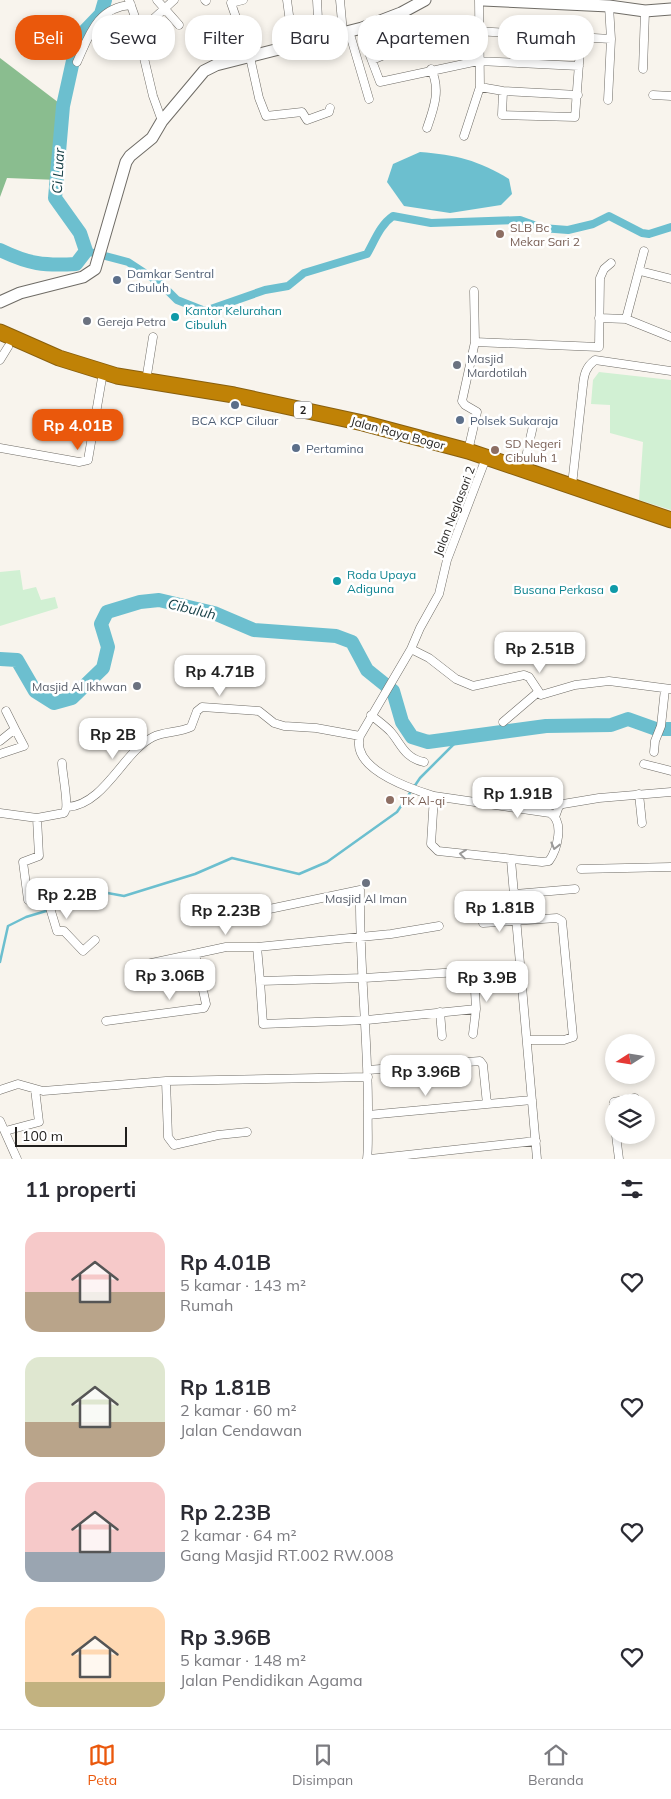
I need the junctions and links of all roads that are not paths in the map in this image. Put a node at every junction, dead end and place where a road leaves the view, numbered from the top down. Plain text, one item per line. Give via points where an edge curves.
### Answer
1 (157, 0) edge
2 (174, 0) edge
3 (243, 0) edge
4 (287, 0) edge
5 (317, 0) edge
6 (340, 0) edge
7 (425, 0) edge
8 (481, 0) edge
9 (130, 3) edge
10 (405, 5) edge
11 (609, 6) junction
12 (165, 8) junction
13 (671, 9) edge
14 (645, 11) junction
15 (134, 15) edge
16 (157, 15) edge
17 (236, 15) edge
18 (289, 15) edge
19 (316, 15) edge
20 (343, 15) edge
21 (386, 15) edge
22 (481, 15) edge
23 (179, 25) dead end
24 (348, 38) edge
25 (594, 38) edge
26 (611, 39) junction
27 (144, 60) edge
28 (238, 60) edge
29 (252, 60) edge
30 (372, 60) edge
31 (579, 60) edge
32 (478, 61) junction
33 (77, 62) dead end
34 (579, 66) junction
35 (431, 69) junction
36 (643, 69) dead end
37 (480, 87) junction
38 (503, 92) junction
39 (578, 94) junction
40 (653, 95) dead end
41 (671, 96) edge
42 (369, 99) dead end
43 (608, 100) dead end
44 (330, 108) dead end
45 (162, 121) junction
46 (427, 128) dead end
47 (464, 136) dead end
48 (644, 251) dead end
49 (611, 263) dead end
50 (640, 271) junction
51 (671, 279) edge
52 (474, 291) dead end
53 (17, 293) junction
54 (0, 295) edge
55 (0, 302) edge
56 (599, 318) junction
57 (626, 319) junction
58 (0, 332) edge
59 (153, 337) dead end
60 (671, 337) edge
61 (475, 342) junction
62 (3, 350) edge
63 (671, 371) edge
64 (110, 377) junction
65 (146, 381) junction
66 (533, 426) dead end
67 (0, 448) edge
68 (468, 451) junction
69 (486, 458) junction
70 (523, 470) junction
71 (572, 485) junction
72 (671, 520) edge
73 (411, 649) junction
74 (668, 689) edge
75 (537, 693) junction
76 (6, 711) dead end
77 (371, 715) junction
78 (503, 722) dead end
79 (15, 729) junction
80 (360, 736) junction
81 (0, 741) edge
82 (654, 752) dead end
83 (0, 754) edge
84 (424, 762) dead end
85 (62, 763) dead end
86 (644, 764) dead end
87 (671, 771) edge
88 (671, 792) edge
89 (639, 794) junction
90 (434, 796) junction
91 (68, 807) junction
92 (0, 813) edge
93 (555, 817) junction
94 (37, 818) junction
95 (642, 823) dead end
96 (511, 860) junction
97 (671, 867) edge
98 (582, 869) dead end
99 (575, 889) dead end
100 (63, 893) dead end
101 (515, 894) junction
102 (47, 898) junction
103 (255, 912) dead end
104 (517, 921) junction
105 (483, 922) dead end
106 (439, 926) dead end
107 (359, 937) junction
108 (94, 940) dead end
109 (257, 947) junction
110 (195, 954) junction
111 (148, 964) dead end
112 (521, 968) junction
113 (474, 971) junction
114 (364, 978) junction
115 (260, 981) junction
116 (476, 1009) junction
117 (440, 1012) junction
118 (367, 1020) junction
119 (106, 1021) dead end
120 (473, 1034) dead end
121 (442, 1036) dead end
122 (528, 1040) junction
123 (368, 1073) junction
124 (166, 1081) junction
125 (35, 1089) junction
126 (0, 1090) edge
127 (532, 1100) junction
128 (487, 1104) junction
129 (368, 1115) junction
130 (0, 1121) edge
131 (9, 1130) dead end
132 (247, 1132) dead end
133 (536, 1141) junction
134 (617, 1144) edge
135 (430, 1156) edge
136 (17, 1159) edge
137 (369, 1159) edge
138 (537, 1159) edge
139 (619, 1159) edge

1 - 12 street
2 - 12 street
3 - 17 street via 231,3
4 - 18 street
5 - 19 street
6 - 20 street
7 - 10 street
8 - 11 street
8 - 22 street
9 - 15 street
9 - 33 street via 114,8 98,19
10 - 21 street
11 - 14 street
11 - 26 street
12 - 16 street
12 - 23 street
13 - 14 street
14 - 36 street
24 - 42 street
25 - 26 street
26 - 43 street
27 - 45 street
28 - 45 street via 204,71
29 - 44 street via 266,116 302,112 306,120 329,112
30 - 35 street via 380,82
31 - 34 street
32 - 34 street
32 - 35 street
32 - 37 street
34 - 39 street
35 - 46 street via 437,87
37 - 38 street
37 - 47 street
38 - 39 street
38 - 39 street via 501,113 505,116 575,117
40 - 41 street
45 - 53 street via 152,138 126,162 95,269 83,277
48 - 50 street
49 - 56 street via 600,278
50 - 51 street
50 - 57 street
52 - 61 street
53 - 54 street
53 - 55 street
56 - 57 street
56 - 61 street via 600,344 597,347
57 - 60 street
58 - 64 highway, Jalan Raya Bogor / 2
59 - 65 street
61 - 68 street via 462,401 477,412
62 - 64 highway, Jalan Raya Bogor / 2
63 - 71 street via 595,360 590,364 585,371
64 - 65 highway, Jalan Raya Bogor / 2
64 - 67 street via 88,460 80,462
65 - 68 highway, Jalan Raya Bogor / 2 via 320,413
66 - 70 street
68 - 69 highway, Jalan Raya Bogor / 2
69 - 70 highway, Jalan Raya Bogor / 2
69 - 73 street, Jalan Neglasari 2 via 447,560 439,594
70 - 71 highway, Jalan Raya Bogor / 2
71 - 72 highway, Jalan Raya Bogor / 2
73 - 75 street via 465,684 480,686 524,675
73 - 77 street, Jalan Neglasari 2
74 - 75 street via 609,681
74 - 82 street
75 - 78 street
76 - 79 street
77 - 80 street, Jalan Neglasari 2
77 - 84 street via 388,729 404,752
79 - 81 street
79 - 83 street via 24,746
80 - 90 street via 359,748 381,775
80 - 91 street via 284,726 274,723 259,711 202,708 190,727 154,737 100,790 79,805
85 - 91 street
86 - 87 street
88 - 89 street
89 - 93 street via 563,804
89 - 95 street
90 - 93 street via 544,811
96 -> 90 street via 434,848 431,837
91 - 94 street via 62,814
92 - 94 street
93 -> 96 street via 557,842 549,861
94 - 102 street via 39,856 23,862 28,902
96 - 101 street
97 - 98 street
99 - 101 street
100 - 102 street
101 - 104 street
102 - 108 street via 58,932 64,931 83,951
103 - 107 street via 360,890
104 - 105 street
104 - 112 street
104 - 122 street via 557,918 562,922 574,1029 568,1040
106 - 107 street
107 - 109 street
107 - 114 street
109 - 110 street via 226,947
109 - 115 street
110 - 111 street
110 - 119 street via 206,1004 204,1008
112 - 113 street
112 - 122 street
113 - 114 street
113 - 116 street
114 - 115 street
114 - 118 street
115 - 118 street via 263,1024
116 - 117 street
116 - 120 street
117 - 118 street
117 - 121 street
118 - 123 street
122 - 127 street
123 - 124 street
123 - 128 street via 482,1062
123 - 129 street
124 - 125 street via 48,1091
124 - 132 street via 168,1137 174,1145
125 - 126 street via 18,1084
125 - 131 street via 38,1122
127 - 128 street
127 - 133 street
128 - 129 street
129 - 137 street
130 - 136 street
133 - 135 street
133 - 138 street
134 - 139 street
135 - 137 street

